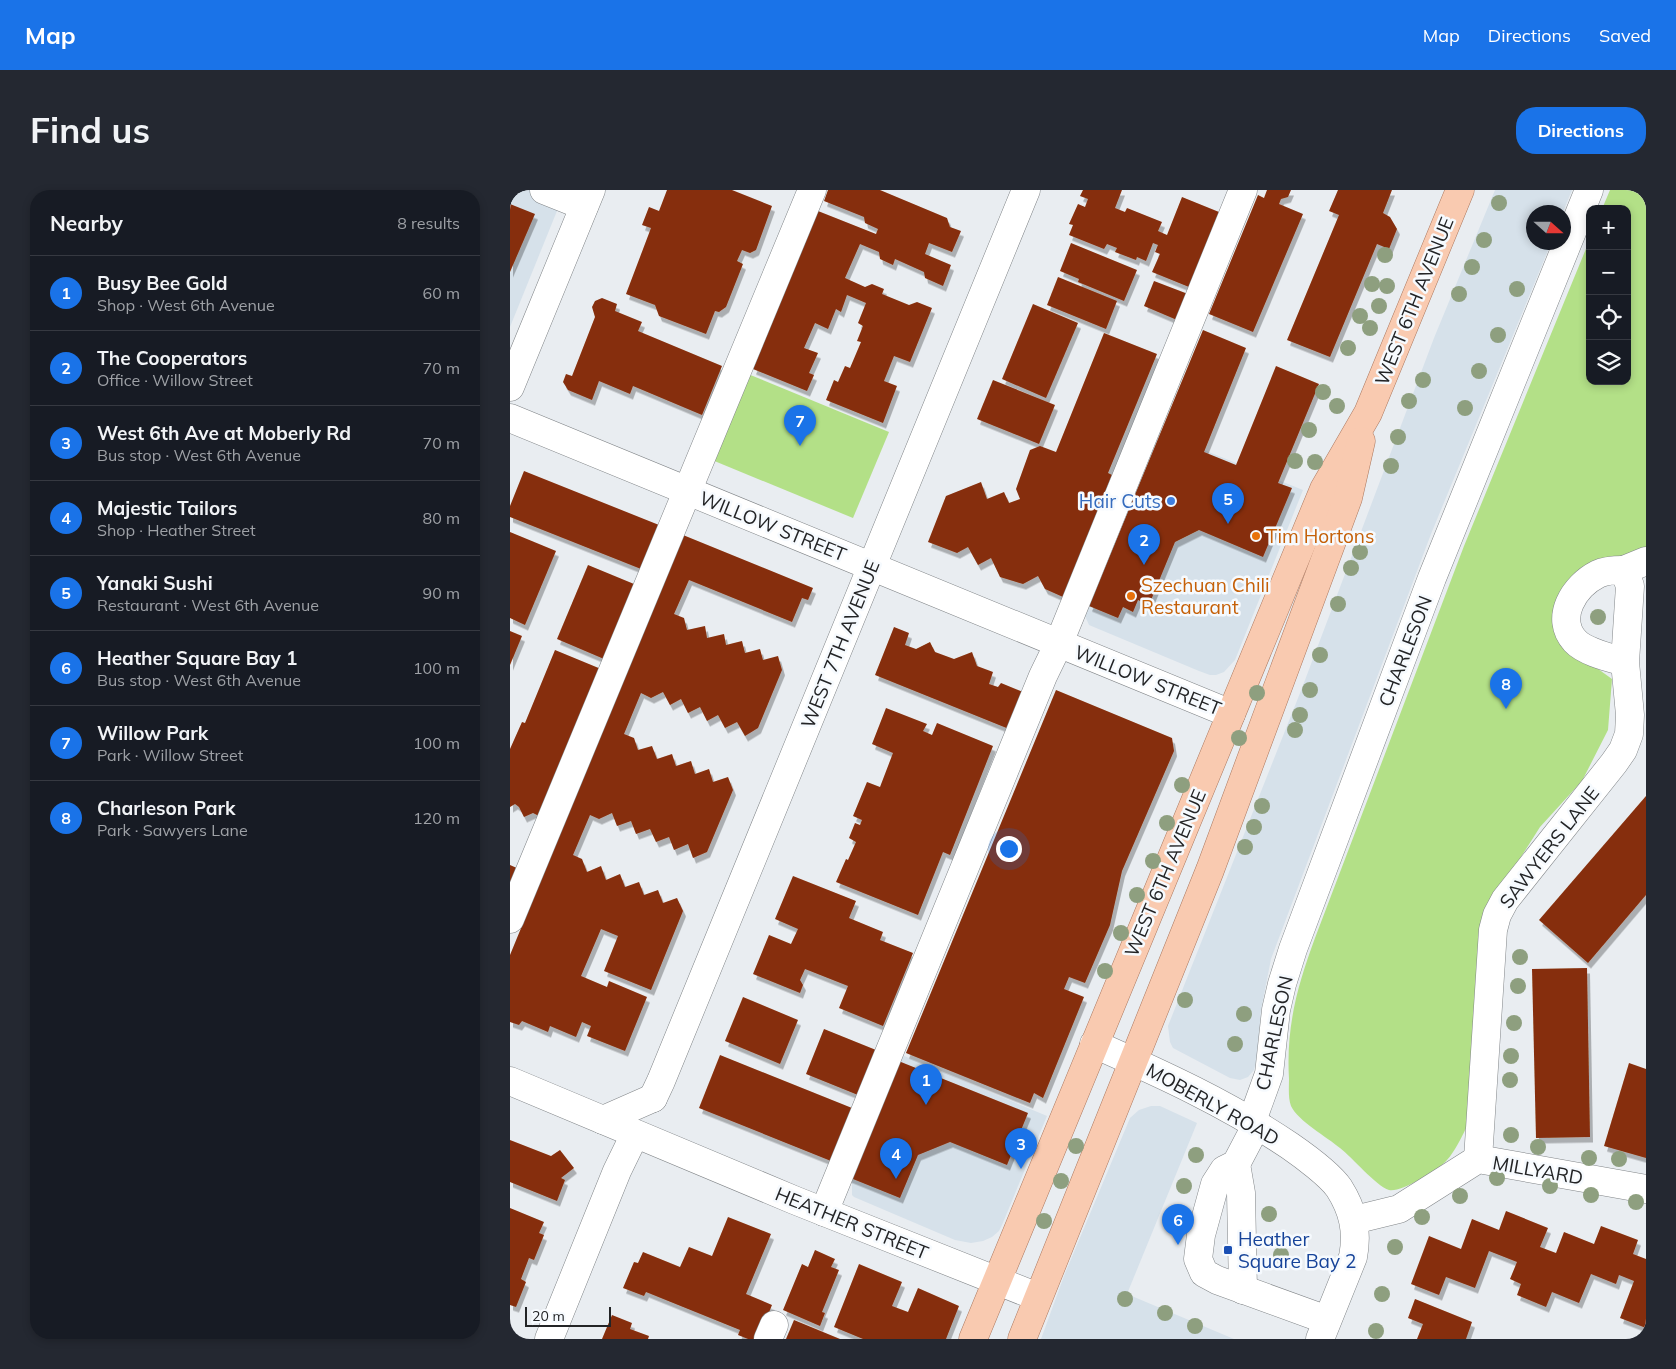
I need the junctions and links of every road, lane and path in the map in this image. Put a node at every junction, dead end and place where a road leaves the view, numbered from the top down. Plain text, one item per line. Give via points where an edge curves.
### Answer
1 (544, 190) edge
2 (812, 190) edge
3 (1026, 190) edge
4 (1243, 190) edge
5 (1460, 190) edge
6 (1589, 190) edge
7 (588, 198) edge
8 (510, 388) edge
9 (1368, 413) junction
10 (510, 418) edge
11 (688, 491) junction
12 (1635, 565) edge
13 (872, 567) junction
14 (1059, 643) junction
15 (1625, 662) junction
16 (1231, 714) junction
17 (510, 919) edge
18 (1094, 1044) junction
19 (1132, 1061) junction
20 (510, 1081) edge
21 (653, 1098) junction
22 (603, 1120) junction
23 (1254, 1122) junction
24 (635, 1134) junction
25 (668, 1147) junction
26 (1478, 1159) junction
27 (1236, 1164) junction
28 (1646, 1189) edge
29 (824, 1212) junction
30 (1354, 1220) junction
31 (998, 1281) junction
32 (1243, 1290) junction
33 (1038, 1297) junction
34 (1324, 1330) edge
35 (549, 1339) edge
36 (974, 1339) edge
37 (1022, 1339) edge

1 - 7 street
2 - 11 street
3 - 13 street, WEST 7TH AVENUE
4 - 14 street
5 - 9 main road, WEST 6TH AVENUE
6 - 23 street, CHARLESON via 1432,578 1293,949 1276,1010 1269,1074
7 - 8 street
9 - 16 main road, WEST 6TH AVENUE via 1324,489
9 - 19 main road, WEST 6TH AVENUE via 1348,498 1210,870
10 - 11 street, WILLOW STREET
11 - 13 street, WILLOW STREET
11 - 17 street
12 - 15 street, SAWYERS LANE via 1630,586
12 - 15 street, SAWYERS LANE via 1598,574 1584,583 1567,609 1566,622 1576,643
13 - 14 street, WILLOW STREET
13 - 21 street, WEST 7TH AVENUE
14 - 16 street, WILLOW STREET
14 - 29 street
15 - 26 street, SAWYERS LANE via 1630,715 1629,734 1622,750 1505,900 1497,915 1493,930
16 - 18 main road, WEST 6TH AVENUE
18 - 19 street, MOBERLY ROAD
18 - 31 main road, WEST 6TH AVENUE
19 - 23 street, MOBERLY ROAD via 1192,1088
19 - 33 main road, WEST 6TH AVENUE
20 - 22 street, HEATHER STREET
21 - 22 street
21 - 25 street
22 - 24 street, HEATHER STREET
23 - 27 street, CHARLESON
23 - 30 street, MOBERLY ROAD via 1307,1158 1338,1186
24 - 25 street, HEATHER STREET
24 - 35 street
25 - 29 street, HEATHER STREET
26 - 28 street, MILLYARD
26 - 30 street, MILLYARD via 1399,1209
27 - 32 street via 1241,1193
27 - 32 street via 1224,1170 1215,1184 1198,1259 1204,1272
29 - 31 street, HEATHER STREET
30 - 34 street, MOBERLY ROAD via 1353,1257
31 - 33 street, HEATHER STREET
31 - 36 main road, WEST 6TH AVENUE
32 - 34 street
33 - 37 main road, WEST 6TH AVENUE

